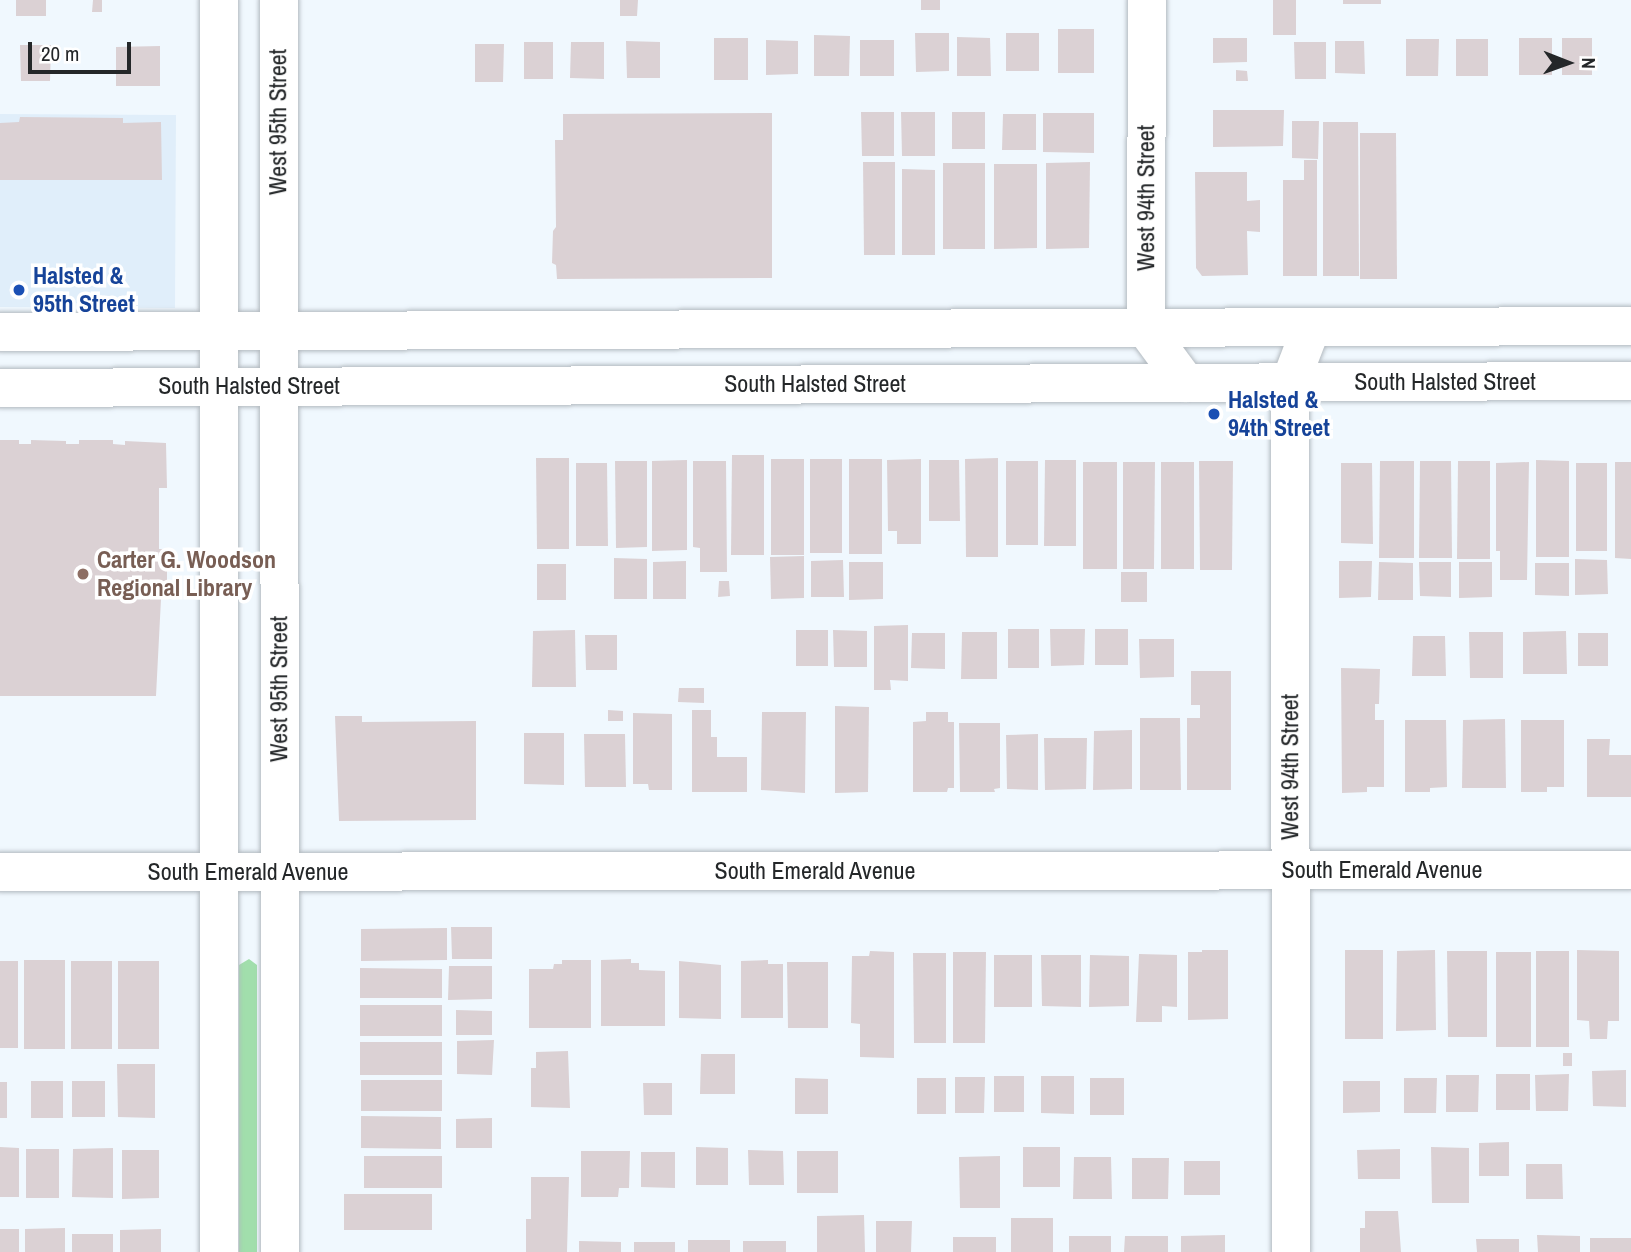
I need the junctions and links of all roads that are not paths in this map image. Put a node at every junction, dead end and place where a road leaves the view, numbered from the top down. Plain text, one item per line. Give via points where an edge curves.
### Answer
1 (219, 0) edge
2 (279, 0) edge
3 (1147, 0) edge
4 (1631, 326) edge
5 (1311, 328) junction
6 (1146, 329) junction
7 (218, 331) junction
8 (278, 331) junction
9 (0, 332) edge
10 (1631, 381) edge
11 (1186, 383) junction
12 (1290, 383) junction
13 (218, 386) junction
14 (277, 386) junction
15 (0, 388) edge
16 (1631, 870) edge
17 (1290, 871) junction
18 (0, 872) edge
19 (218, 873) junction
20 (279, 873) junction
21 (219, 1252) edge
22 (280, 1252) edge
23 (1291, 1252) edge

1 - 7 main road
2 - 8 main road, West 95th Street
3 - 6 main road, West 94th Street
4 - 5 main road
5 - 6 main road
5 - 12 main road, West 94th Street
6 - 8 main road
6 - 11 main road
7 - 8 main road
7 - 9 main road
7 - 13 main road
8 - 14 main road, West 95th Street
10 - 12 main road, South Halsted Street
11 - 12 main road, South Halsted Street
11 - 14 main road, South Halsted Street
12 - 17 main road, West 94th Street
13 - 14 main road, South Halsted Street
13 - 15 main road, South Halsted Street
13 - 19 main road
14 - 20 main road, West 95th Street
16 - 17 main road, South Emerald Avenue
17 - 20 main road, South Emerald Avenue
17 - 23 main road, West 94th Street
18 - 19 main road, South Emerald Avenue
19 - 20 main road, South Emerald Avenue
19 - 21 main road
20 - 22 main road, West 95th Street

